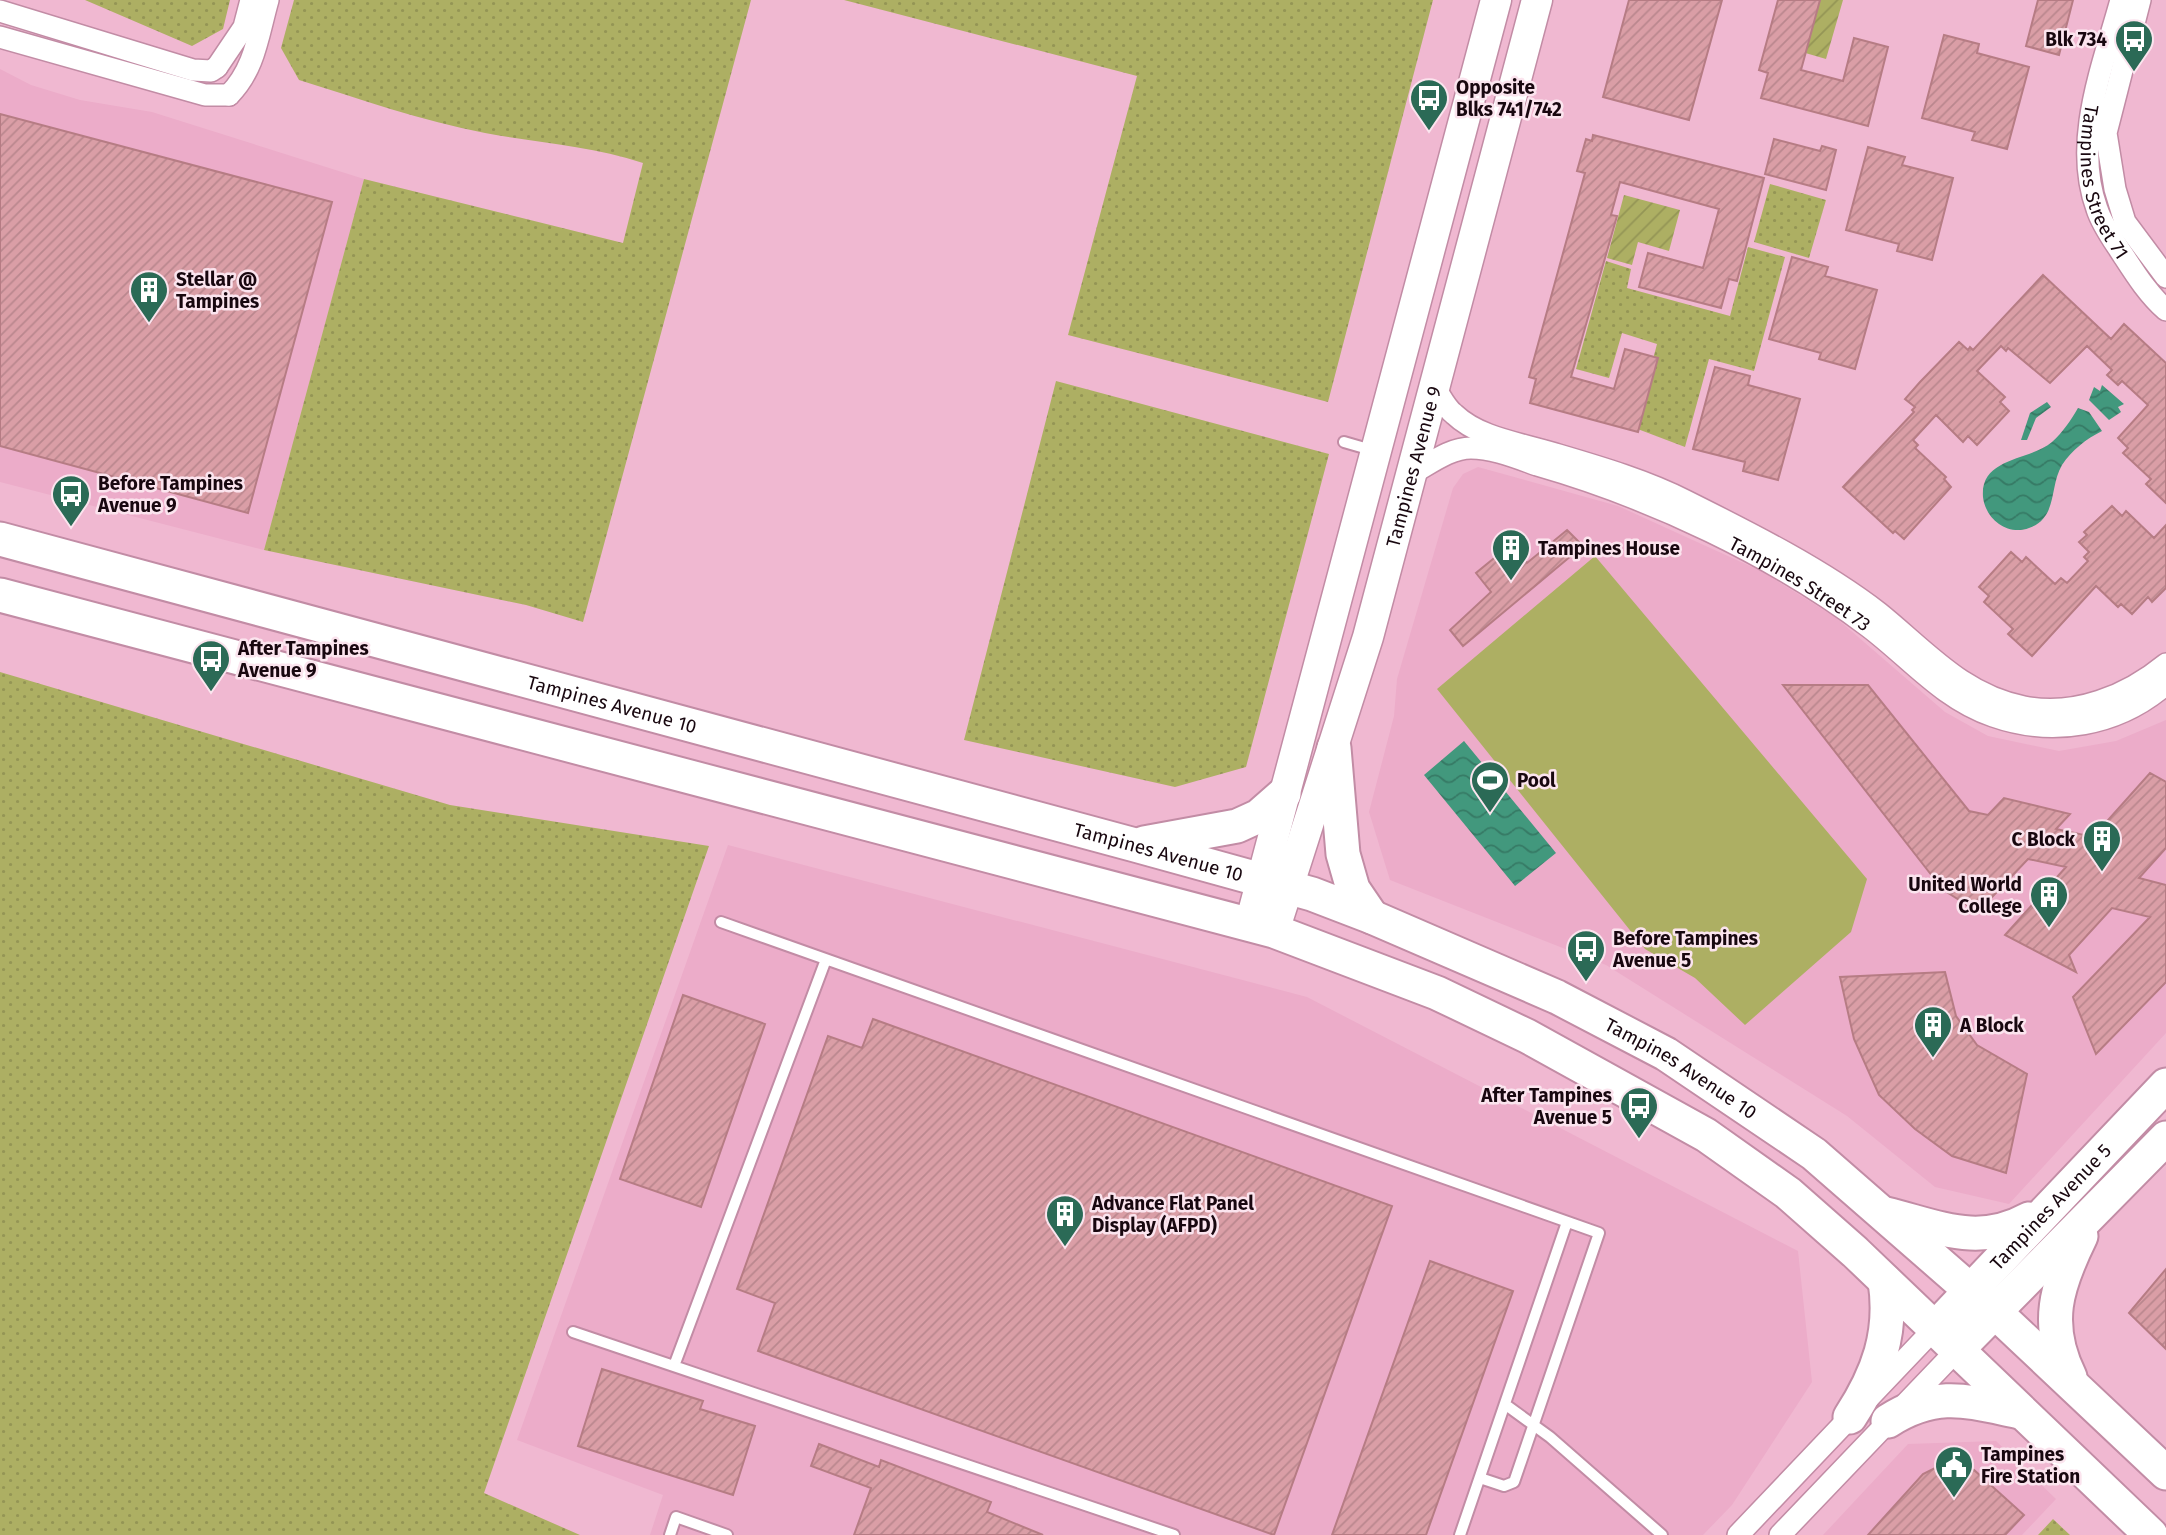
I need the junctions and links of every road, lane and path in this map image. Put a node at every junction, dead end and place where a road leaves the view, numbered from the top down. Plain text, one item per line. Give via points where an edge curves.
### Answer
1 (251, 0) edge
2 (268, 0) edge
3 (1496, 0) edge
4 (1538, 0) edge
5 (2121, 0) edge
6 (2140, 0) edge
7 (0, 11) edge
8 (0, 37) edge
9 (217, 68) junction
10 (229, 95) junction
11 (2166, 277) edge
12 (2166, 310) edge
13 (1436, 388) junction
14 (1344, 442) dead end
15 (1375, 451) junction
16 (1413, 472) junction
17 (0, 540) edge
18 (0, 595) edge
19 (2166, 664) edge
20 (2166, 684) edge
21 (1334, 748) junction
22 (1284, 794) junction
23 (1135, 845) junction
24 (1274, 884) junction
25 (1372, 917) junction
26 (721, 922) dead end
27 (1262, 928) junction
28 (825, 962) junction
29 (2166, 1085) edge
30 (2166, 1138) edge
31 (2044, 1211) junction
32 (2093, 1212) junction
33 (1884, 1213) junction
34 (1567, 1222) junction
35 (1885, 1281) junction
36 (1969, 1289) junction
37 (1993, 1311) junction
38 (573, 1332) dead end
39 (1947, 1338) junction
40 (674, 1366) junction
41 (2073, 1383) junction
42 (1506, 1405) junction
43 (2020, 1412) junction
44 (1850, 1417) junction
45 (1888, 1422) junction
46 (1535, 1426) junction
47 (2166, 1473) edge
48 (1480, 1478) junction
49 (670, 1535) edge
50 (727, 1535) edge
51 (1174, 1535) edge
52 (1460, 1535) edge
53 (1662, 1535) edge
54 (1738, 1535) edge
55 (1780, 1535) edge
56 (2151, 1535) edge

1 - 9 street via 244,27
2 - 10 street via 252,63 242,83
3 - 15 main road, Tampines Avenue 9
4 - 13 main road, Tampines Avenue 9
5 - 12 street, Tampines Street 71 via 2090,120 2089,172 2097,209 2112,238
6 - 11 street, Tampines Street 71 via 2106,133 2125,222
7 - 9 street via 193,70
8 - 10 street via 205,95
9 - 10 street
13 - 16 main road, Tampines Avenue 9
13 - 19 street, Tampines Street 73 via 1452,414 1472,427 1684,499 1764,540 1879,613 1952,676 1998,700 2036,708 2075,708 2121,692
14 - 15 lane
15 - 22 main road, Tampines Avenue 9
16 - 20 street, Tampines Street 73 via 1456,450 1471,448 1602,486 1756,555 1868,626 1949,694 1990,716 2046,728 2076,726 2131,708
16 - 21 main road, Tampines Avenue 9
17 - 23 main road, Tampines Avenue 10
18 - 27 main road
21 - 24 main road, Tampines Avenue 9
21 - 25 main road via 1343,855 1353,890
22 - 23 main road via 1259,816 1237,826
22 - 24 main road, Tampines Avenue 9
23 - 24 main road, Tampines Avenue 10
24 - 25 main road, Tampines Avenue 10
24 - 27 main road, Tampines Avenue 9
25 - 33 main road, Tampines Avenue 10 via 1558,997 1666,1054 1814,1154
26 - 28 lane
27 - 35 main road via 1437,993 1527,1036 1706,1135 1788,1193
28 - 34 lane
28 - 40 lane
29 - 31 main road, Tampines Avenue 5
30 - 32 main road, Tampines Avenue 5
31 - 33 main road via 1992,1235 1958,1232
31 - 36 main road, Tampines Avenue 5
32 - 37 main road, Tampines Avenue 5
32 - 41 main road via 2064,1270 2056,1304 2058,1352
33 - 36 main road, Tampines Avenue 10
34 - 42 lane
34 - 46 lane via 1599,1233
35 - 39 main road
35 - 44 main road via 1888,1318 1879,1366
36 - 37 main road, Tampines Avenue 10
36 - 39 main road, Tampines Avenue 5
37 - 39 main road, Tampines Avenue 5
37 - 41 main road, Tampines Avenue 10
38 - 40 lane
39 - 43 main road
39 - 44 street
39 - 45 street
40 - 51 lane
41 - 47 main road, Tampines Avenue 10
42 - 46 lane
42 - 48 lane
43 - 45 main road via 1954,1400 1914,1405
43 - 56 main road
44 - 54 street
45 - 55 street
46 - 48 lane via 1514,1482 1504,1486
46 - 53 lane
48 - 52 lane
49 - 50 lane via 676,1517

